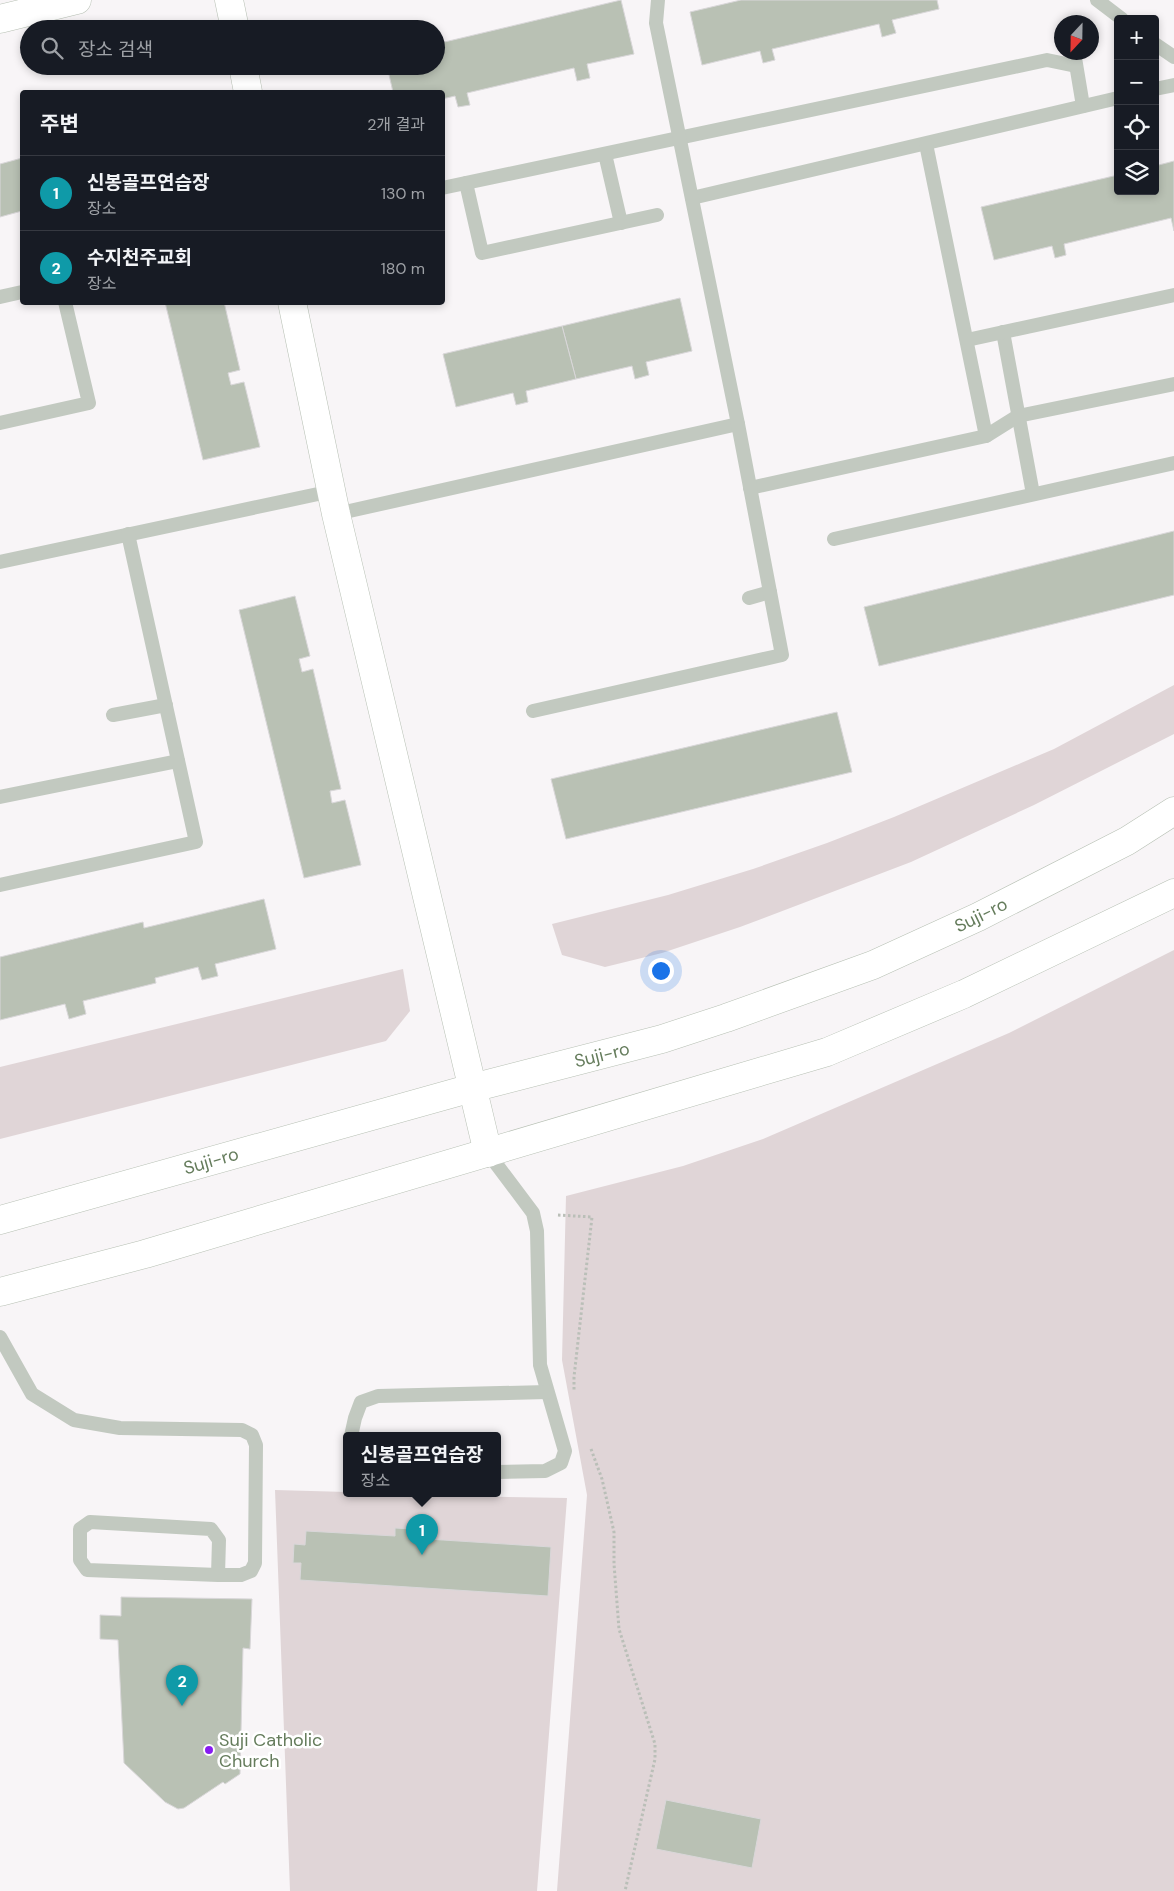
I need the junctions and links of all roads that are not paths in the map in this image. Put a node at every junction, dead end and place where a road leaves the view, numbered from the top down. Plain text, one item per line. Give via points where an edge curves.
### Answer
1 (77, 0) edge
2 (229, 0) edge
3 (658, 0) edge
4 (1096, 0) edge
5 (1117, 15) edge
6 (0, 19) edge
7 (233, 20) edge
8 (1159, 47) edge
9 (1174, 58) edge
10 (1054, 60) edge
11 (1075, 60) edge
12 (245, 75) edge
13 (1174, 85) edge
14 (1159, 88) edge
15 (248, 90) edge
16 (1114, 99) edge
17 (1083, 106) junction
18 (680, 137) junction
19 (926, 144) junction
20 (605, 154) junction
21 (466, 183) junction
22 (445, 187) edge
23 (692, 198) junction
24 (657, 215) dead end
25 (621, 223) junction
26 (20, 292) edge
27 (0, 297) edge
28 (1174, 297) edge
29 (66, 305) edge
30 (293, 305) edge
31 (1002, 332) junction
32 (967, 340) junction
33 (1174, 384) edge
34 (1018, 416) junction
35 (0, 423) edge
36 (738, 424) junction
37 (986, 436) junction
38 (1174, 463) edge
39 (750, 488) junction
40 (1033, 494) junction
41 (334, 502) junction
42 (128, 534) junction
43 (834, 539) dead end
44 (0, 562) edge
45 (770, 592) junction
46 (749, 598) dead end
47 (166, 706) junction
48 (533, 710) dead end
49 (113, 715) dead end
50 (178, 761) junction
51 (0, 797) edge
52 (1174, 811) edge
53 (0, 885) edge
54 (1174, 893) edge
55 (472, 1088) junction
56 (488, 1154) junction
57 (0, 1220) edge
58 (0, 1292) edge
59 (0, 1336) edge
60 (547, 1392) junction
61 (352, 1432) edge
62 (501, 1472) edge
63 (218, 1575) junction

1 - 6 main road
2 - 7 main road
3 - 18 lane via 656,23
4 - 5 lane
8 - 9 lane
10 - 18 lane
11 - 17 lane
12 - 15 main road
13 - 14 lane
16 - 17 lane
17 - 19 lane
18 - 20 lane
18 - 23 lane
19 - 23 lane
19 - 32 lane
20 - 21 lane
20 - 25 lane
21 - 22 lane
21 - 25 lane via 482,253
23 - 36 lane
24 - 25 lane
26 - 27 lane
28 - 31 lane
29 - 35 lane via 89,403
30 - 41 main road
31 - 32 lane
31 - 34 lane
32 - 37 lane
33 - 34 lane
34 - 37 lane
34 - 40 lane
36 - 39 lane
36 - 41 lane
37 - 39 lane
38 - 40 lane
39 - 45 lane
40 - 43 lane
41 - 42 lane
41 - 55 main road
42 - 44 lane
42 - 47 lane
45 - 46 lane
45 - 48 lane via 782,654
47 - 49 lane
47 - 50 lane
50 - 51 lane
50 - 53 lane via 196,842
52 - 55 main road, Suji-ro via 1127,841 978,917 873,965 662,1039
54 - 56 main road via 964,994 827,1052
55 - 56 main road
55 - 57 main road, Suji-ro
56 - 58 main road via 146,1254
56 - 60 lane via 533,1213 537,1231 540,1365
59 - 63 lane via 32,1394 74,1420 120,1428 242,1430 252,1435 256,1445 255,1563 251,1571 241,1575
60 - 61 lane via 378,1396 362,1402
60 - 62 lane via 565,1451 561,1463 546,1470
63 - 63 lane via 219,1540 211,1528 90,1522 80,1529 80,1560 87,1570

